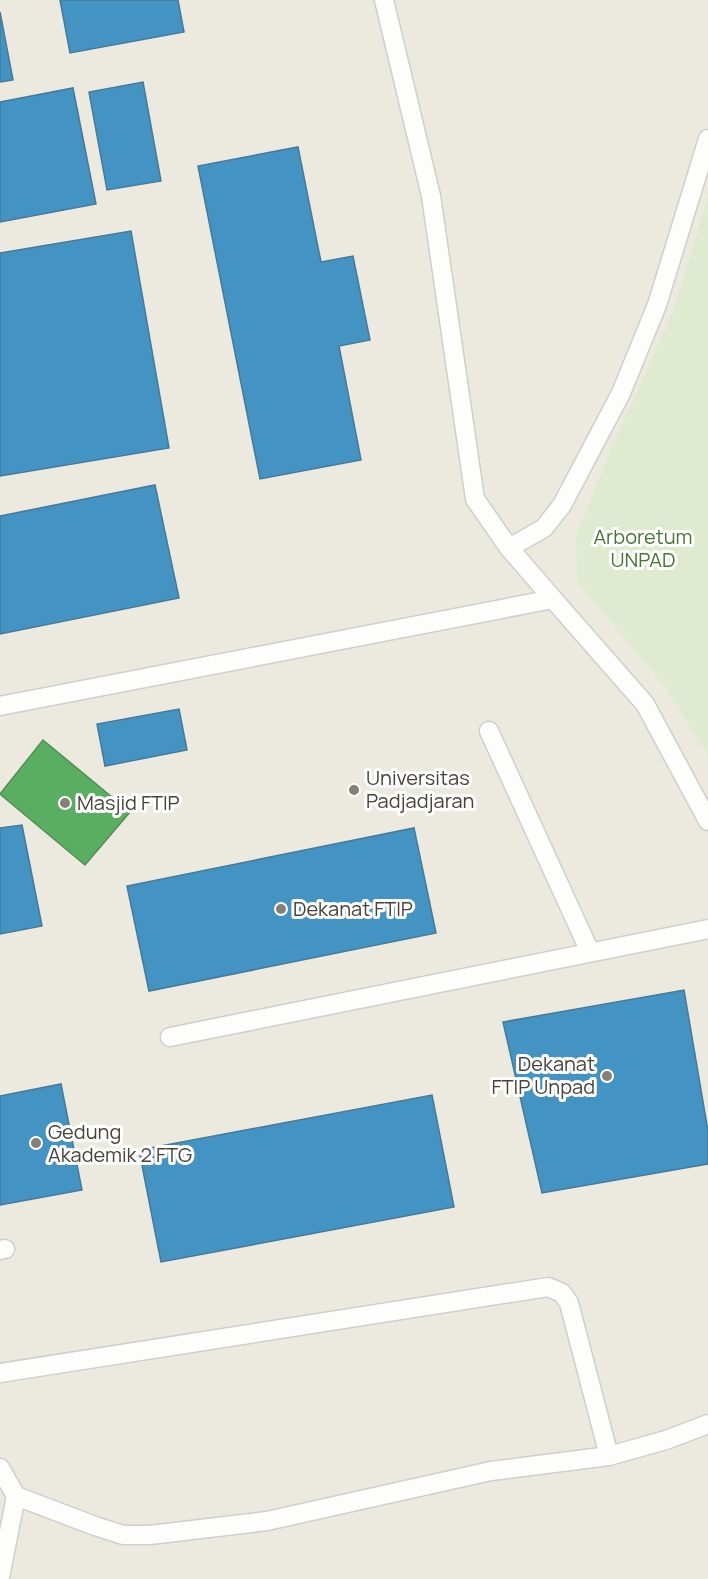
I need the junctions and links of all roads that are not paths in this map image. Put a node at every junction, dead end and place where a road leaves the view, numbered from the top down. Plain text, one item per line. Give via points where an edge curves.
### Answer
1 (384, 0) edge
2 (708, 139) edge
3 (509, 548) junction
4 (553, 599) junction
5 (0, 706) edge
6 (489, 731) dead end
7 (708, 821) edge
8 (708, 929) edge
9 (590, 952) junction
10 (170, 1036) dead end
11 (0, 1373) edge
12 (708, 1424) edge
13 (609, 1456) junction
14 (0, 1468) edge
15 (16, 1496) junction
16 (0, 1577) edge

1 - 3 lane via 431,196 475,499
2 - 3 lane via 657,305 621,393 562,505 544,528
3 - 4 lane
4 - 5 lane
4 - 7 lane via 645,704
6 - 9 lane
8 - 9 lane
9 - 10 lane
11 - 13 lane via 548,1287 562,1293 569,1303
12 - 13 lane
13 - 15 lane via 491,1471 267,1521 150,1535 123,1535
14 - 15 lane
15 - 16 lane

